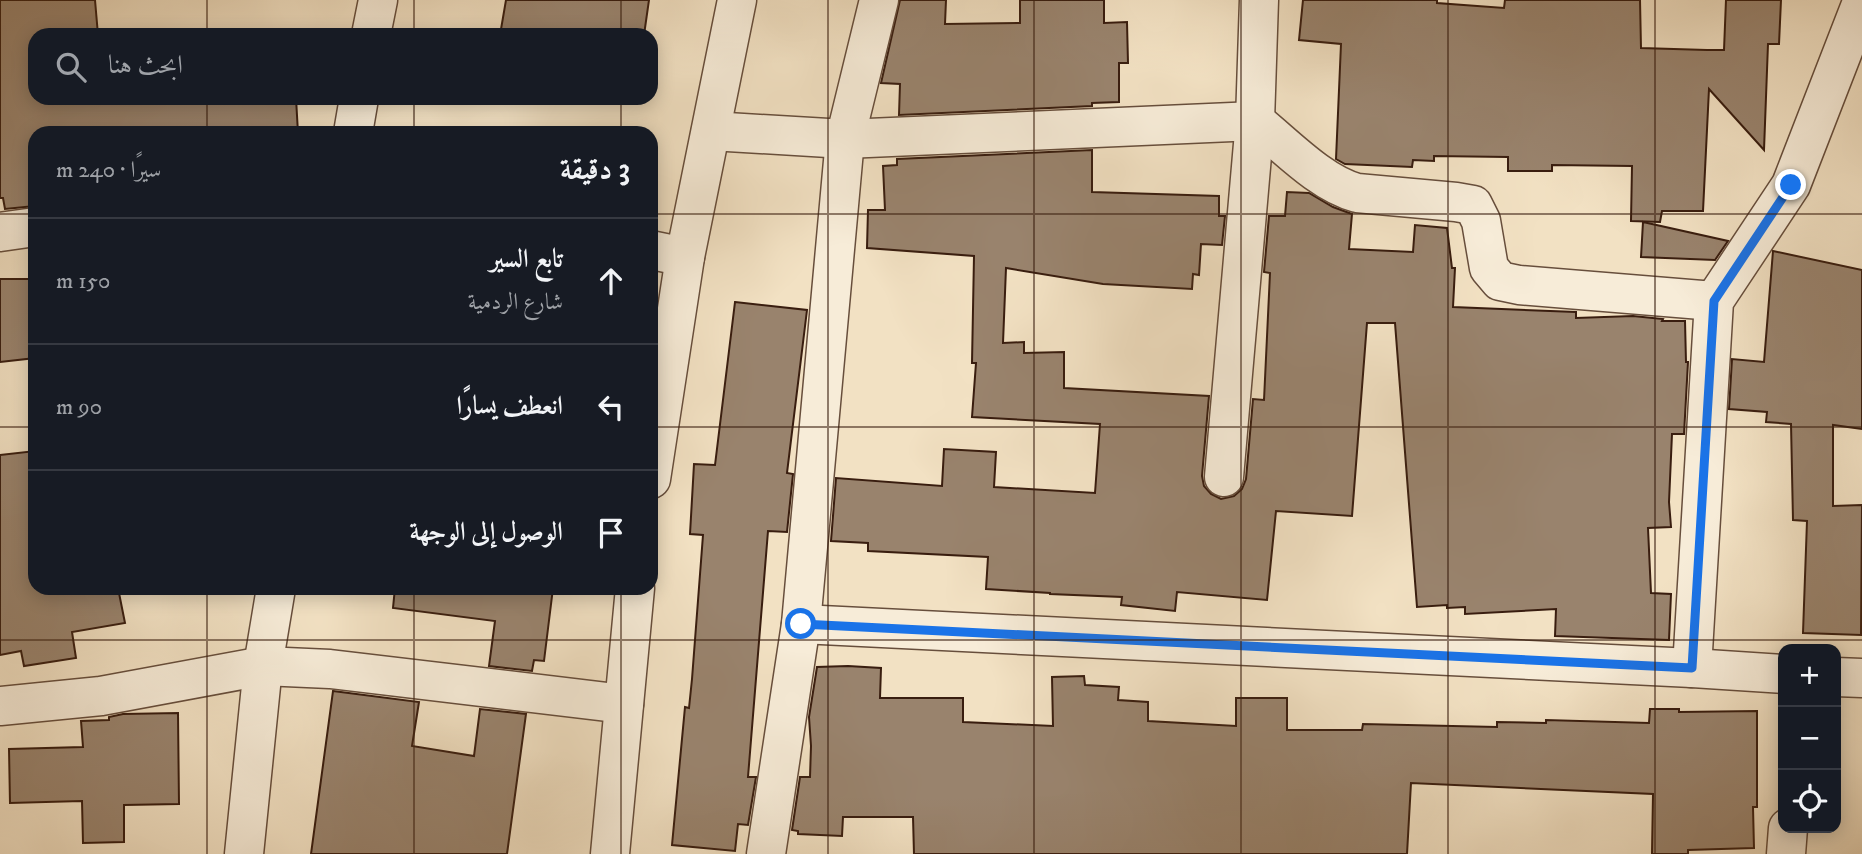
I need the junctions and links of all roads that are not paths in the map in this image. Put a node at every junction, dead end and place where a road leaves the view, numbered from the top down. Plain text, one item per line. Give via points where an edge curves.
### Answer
1 (378, 0) edge
2 (737, 0) edge
3 (878, 0) edge
4 (1259, 0) edge
5 (1862, 2) edge
6 (372, 28) edge
7 (358, 105) edge
8 (1255, 121) junction
9 (354, 126) edge
10 (710, 131) junction
11 (845, 139) junction
12 (28, 228) edge
13 (0, 232) edge
14 (668, 253) edge
15 (1714, 301) junction
16 (658, 386) edge
17 (1224, 477) dead end
18 (275, 595) edge
19 (634, 595) edge
20 (801, 624) junction
21 (263, 666) junction
22 (1692, 668) junction
23 (1778, 674) edge
24 (1841, 677) edge
25 (1862, 678) edge
26 (624, 704) junction
27 (0, 706) edge
28 (1788, 833) edge
29 (244, 854) edge
30 (610, 854) edge
31 (766, 854) edge
32 (1786, 854) edge

1 - 6 street
2 - 10 street
3 - 11 street
4 - 8 street
5 - 15 street via 1791,185
7 - 9 street
8 - 11 street
8 - 15 street via 1345,189 1473,205 1489,268 1500,282
8 - 17 street
10 - 11 street
10 - 14 street
11 - 20 street
12 - 13 street
14 - 16 street
15 - 22 street
18 - 21 street
19 - 26 street
20 - 22 street
20 - 31 street
21 - 26 street via 330,669
21 - 27 street via 101,696
21 - 29 street
22 - 23 street
24 - 25 street
26 - 30 street
28 - 32 street

